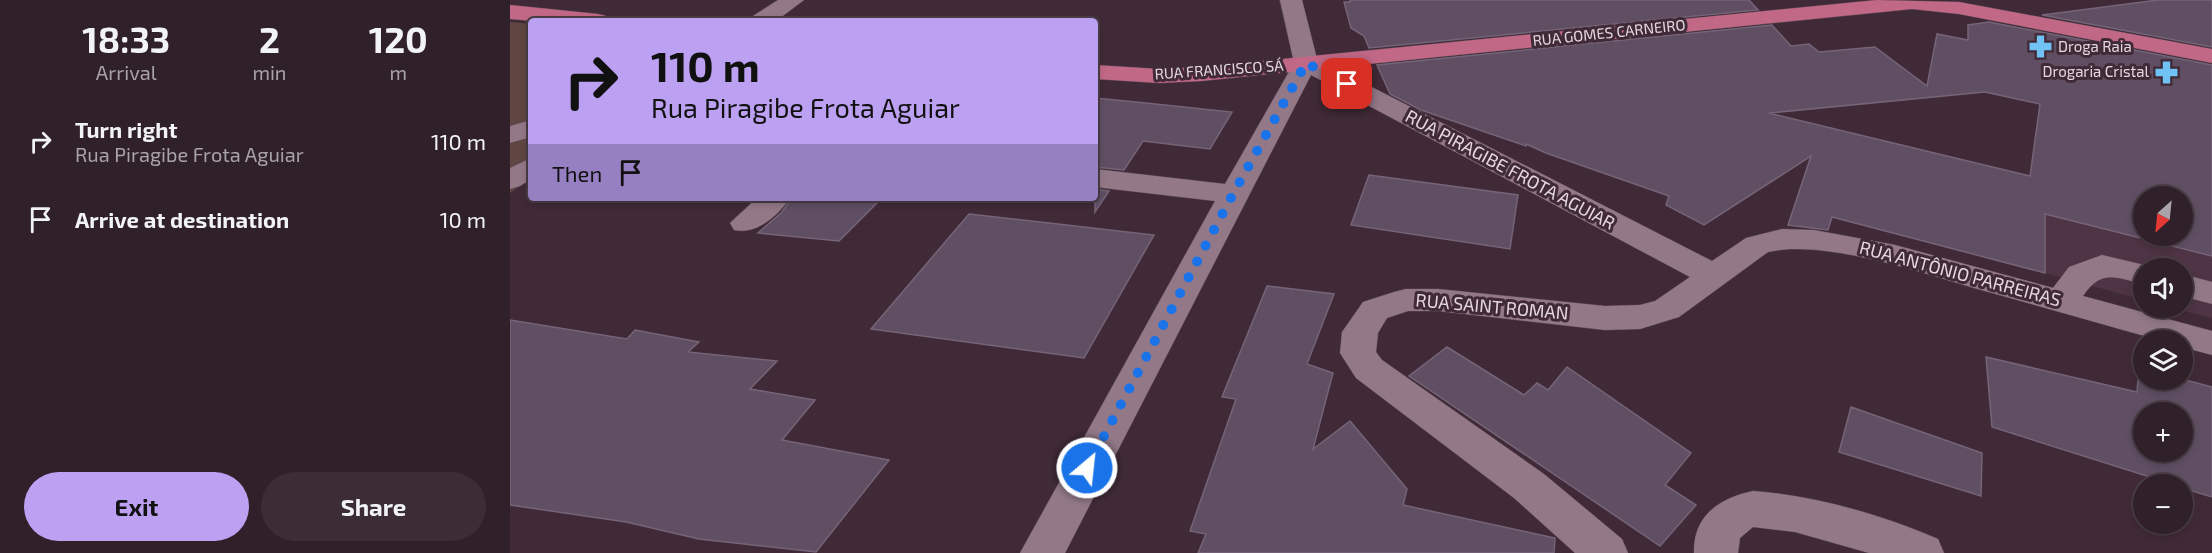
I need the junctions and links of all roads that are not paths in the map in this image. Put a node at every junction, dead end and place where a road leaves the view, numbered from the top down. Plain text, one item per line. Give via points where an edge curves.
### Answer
1 (793, 0) edge
2 (1291, 0) edge
3 (1912, 1) edge
4 (510, 12) edge
5 (569, 18) edge
6 (765, 18) edge
7 (2212, 56) edge
8 (1306, 63) junction
9 (1098, 72) edge
10 (528, 129) edge
11 (510, 135) edge
12 (528, 169) edge
13 (1098, 178) edge
14 (510, 180) edge
15 (1233, 194) junction
16 (771, 201) edge
17 (745, 223) dead end
18 (2133, 272) edge
19 (1714, 276) junction
20 (2193, 288) edge
21 (2212, 293) edge
22 (2061, 301) junction
23 (2212, 343) edge
24 (1042, 553) edge
25 (1606, 553) edge
26 (1716, 553) edge
27 (1922, 553) edge

1 - 6 street
2 - 8 street
3 - 7 main road, RUA GOMES CARNEIRO
3 - 8 main road, RUA GOMES CARNEIRO
4 - 5 main road
8 - 9 main road, RUA FRANCISCO SÁ via 1159,76
8 - 15 street
8 - 19 street, RUA PIRAGIBE FROTA AGUIAR
10 - 11 street
12 - 14 street
13 - 15 street
15 - 24 street
16 - 17 street
18 - 22 street via 2103,265 2081,274
19 - 22 street, RUA ANTÔNIO PARREIRAS via 1757,245 1782,239 1814,240 1895,255
19 - 25 street, RUA SAINT ROMAN via 1667,309 1640,317 1605,318 1406,300 1375,310 1360,332 1358,353 1369,369 1529,486
20 - 21 street
22 - 23 street, RUA ANTÔNIO PARREIRAS
26 - 27 street via 1720,528 1740,511 1774,509

